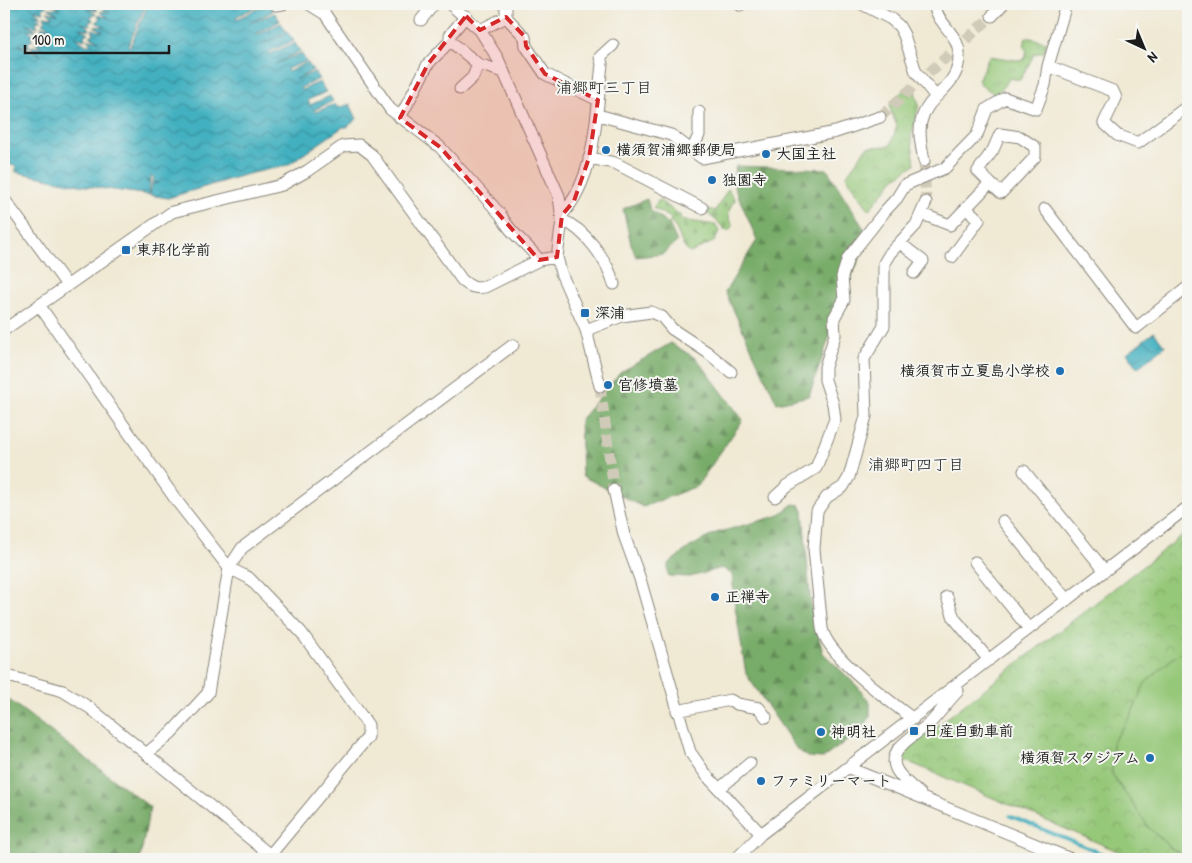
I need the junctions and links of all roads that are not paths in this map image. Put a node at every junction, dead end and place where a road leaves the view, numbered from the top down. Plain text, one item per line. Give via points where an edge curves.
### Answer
1 (309, 4) edge
2 (450, 4) edge
3 (506, 4) edge
4 (862, 4) edge
5 (934, 4) edge
6 (1003, 4) edge
7 (1066, 4) edge
8 (324, 8) edge
9 (466, 16) junction
10 (992, 16) tunnel mouth
11 (506, 17) junction
12 (480, 30) junction
13 (450, 41) junction
14 (613, 46) dead end
15 (478, 64) junction
16 (1048, 66) junction
17 (504, 72) junction
18 (460, 89) dead end
19 (936, 97) junction
20 (598, 100) junction
21 (1188, 106) edge
22 (699, 112) dead end
23 (598, 116) junction
24 (880, 117) tunnel mouth
25 (400, 118) junction
26 (692, 150) junction
27 (589, 158) junction
28 (924, 161) tunnel mouth
29 (990, 183) junction
30 (4, 199) edge
31 (926, 202) tunnel mouth
32 (702, 208) dead end
33 (966, 208) junction
34 (1045, 209) dead end
35 (922, 214) junction
36 (562, 217) junction
37 (900, 243) junction
38 (557, 257) junction
39 (952, 257) dead end
40 (539, 260) junction
41 (914, 273) dead end
42 (614, 284) dead end
43 (67, 285) junction
44 (1188, 287) edge
45 (39, 305) junction
46 (4, 330) edge
47 (586, 330) junction
48 (513, 345) dead end
49 (731, 372) dead end
50 (600, 386) tunnel mouth
51 (1024, 471) dead end
52 (614, 490) tunnel mouth
53 (775, 497) dead end
54 (1188, 507) edge
55 (1003, 521) dead end
56 (975, 562) dead end
57 (229, 568) junction
58 (1105, 571) junction
59 (947, 597) dead end
60 (1066, 600) junction
61 (1029, 629) junction
62 (989, 660) junction
63 (975, 671) junction
64 (4, 676) edge
65 (677, 711) junction
66 (766, 717) dead end
67 (913, 719) junction
68 (146, 754) junction
69 (750, 763) dead end
70 (849, 768) junction
71 (719, 789) junction
72 (928, 800) junction
73 (761, 834) junction
74 (273, 857) edge
75 (736, 859) edge
76 (1071, 859) edge

1 - 8 street
2 - 9 street
3 - 11 street
4 - 19 street via 899,26 916,72
5 - 19 street via 939,19 956,41 960,52 955,77
6 - 10 street
7 - 16 street
8 - 25 street via 390,109
9 - 12 street
9 - 13 street via 450,35
11 - 12 street
11 - 20 street via 525,37 526,46 545,74
12 - 17 street
13 - 15 street
13 - 25 street via 428,64
14 - 20 street via 600,57
15 - 17 street
15 - 18 street via 473,77
16 - 21 street via 1113,91 1116,98 1104,123 1117,135 1138,143
16 - 53 street via 1036,108 1005,98 989,106 971,142 945,168 905,185 848,258 842,277 844,300 834,318 835,335 825,367 825,380 835,418 816,468
17 - 36 street via 560,196
19 - 28 street via 921,120
20 - 23 street
22 - 26 street via 699,135
23 - 26 street via 671,136
23 - 27 street
24 - 26 street via 836,132 712,157 702,158
25 - 40 street via 440,147
27 - 32 street via 615,163
27 - 36 street via 574,201
29 - 29 street via 978,171 994,150 1000,134 1020,138 1035,147 1035,157 1001,194
29 - 33 street
30 - 43 street
31 - 35 street
33 - 35 street via 950,225
33 - 39 street via 979,220
34 - 44 street via 1136,328
35 - 37 street
36 - 38 street
36 - 42 street via 596,251 610,270
37 - 41 street via 923,261
37 - 67 street via 886,258 884,326 864,359 866,416 849,477 844,486 827,498 817,511 814,549 825,639 861,678
38 - 40 street
38 - 47 street
40 - 43 street via 485,287 468,286 372,155 359,146 350,145 335,150 308,171 282,185 172,212
43 - 45 street
45 - 46 street
45 - 57 street via 176,500
47 - 49 street via 622,316 651,312 662,317 672,329
47 - 50 street
48 - 57 street via 242,548
51 - 58 street
52 - 65 street via 624,535 640,579
54 - 58 street
55 - 60 street
56 - 61 street
57 - 68 street via 208,693 171,733
57 - 74 street via 248,578 301,632 368,725 368,737
58 - 60 street
59 - 62 street via 954,618
60 - 61 street
61 - 62 street
62 - 63 street
63 - 67 street
63 - 72 street via 930,723 901,746 895,758 896,769 903,778
64 - 68 street via 63,691 90,708
65 - 66 street via 730,700 759,708
65 - 71 street via 690,752
67 - 70 street
68 - 74 street
69 - 71 street
70 - 72 street
70 - 73 street
71 - 73 street
72 - 76 street
73 - 75 street

